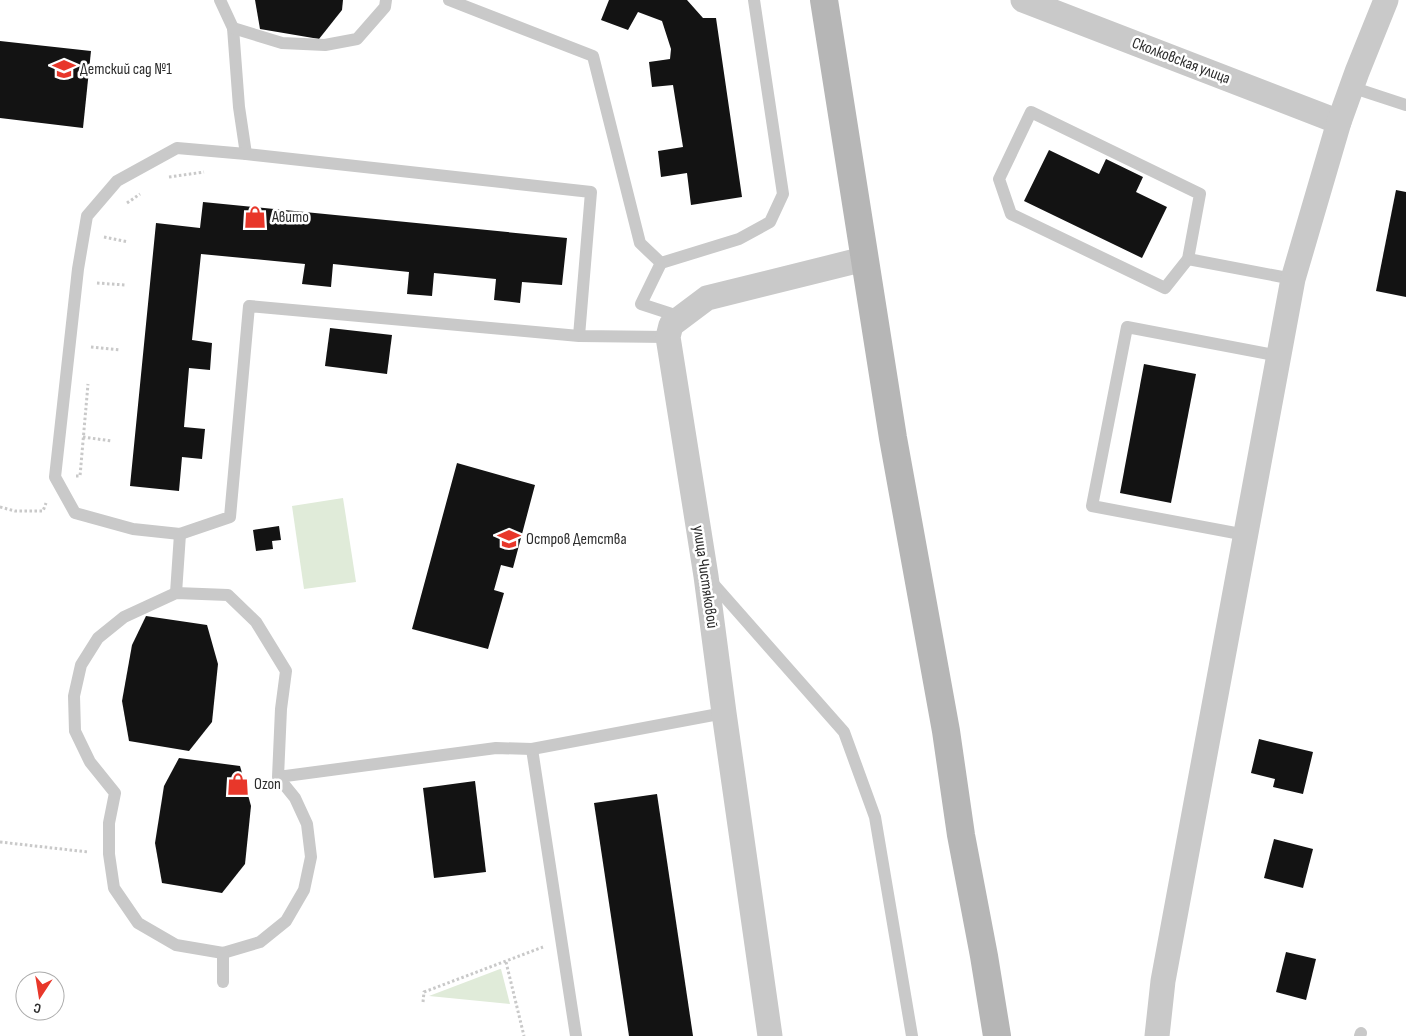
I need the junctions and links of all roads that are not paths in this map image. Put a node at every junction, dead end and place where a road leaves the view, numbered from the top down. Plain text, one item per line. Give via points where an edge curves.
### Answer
1 (220, 0) edge
2 (386, 0) edge
3 (449, 0) edge
4 (754, 0) edge
5 (824, 0) edge
6 (1023, 0) edge
7 (1386, 0) edge
8 (233, 28) junction
9 (1351, 87) junction
10 (1406, 105) edge
11 (1339, 122) junction
12 (246, 154) junction
13 (864, 259) junction
14 (1188, 259) junction
15 (661, 263) junction
16 (1293, 279) junction
17 (674, 327) junction
18 (578, 336) junction
19 (1279, 356) junction
20 (180, 534) junction
21 (1246, 535) junction
22 (706, 576) junction
23 (176, 593) junction
24 (724, 713) junction
25 (532, 749) junction
26 (278, 777) junction
27 (223, 953) junction
28 (222, 982) dead end
29 (576, 1036) edge
30 (770, 1036) edge
31 (912, 1036) edge
32 (997, 1036) edge
33 (1157, 1036) edge

1 - 8 lane
2 - 8 lane via 384,7 356,39 326,45 282,43
3 - 15 lane via 593,56 640,243
4 - 15 lane via 783,194 770,222 739,238
5 - 13 street
6 - 11 street, Сколковская улица
7 - 9 street
8 - 12 lane
9 - 10 lane
9 - 11 street
11 - 16 street
12 - 18 lane via 591,192
12 - 20 lane via 177,148 117,181 87,216 78,268 55,478 75,514 133,529
13 - 17 street via 706,298
13 - 32 street
14 - 14 lane via 1200,194 1031,112 999,179 1011,214 1165,288
14 - 16 lane
15 - 17 lane via 641,304
16 - 19 street
17 - 18 lane
17 - 22 street, улица Чистяковой
18 - 20 lane via 249,306 230,517
19 - 21 street
19 - 21 lane via 1126,326 1092,506
20 - 23 lane
21 - 33 street via 1162,981
22 - 24 street, улица Чистяковой
22 - 31 lane via 844,732 875,818
23 - 26 lane via 228,595 256,622 286,671
23 - 27 lane via 124,617 98,638 81,665 74,696 75,731 90,762 115,793 109,823 114,888 138,923 176,945
24 - 25 lane
24 - 30 street, улица Чистяковой
25 - 26 lane via 496,748
25 - 29 lane
26 - 27 lane via 295,798 307,824 311,857 304,890 286,921 260,942
27 - 28 lane

